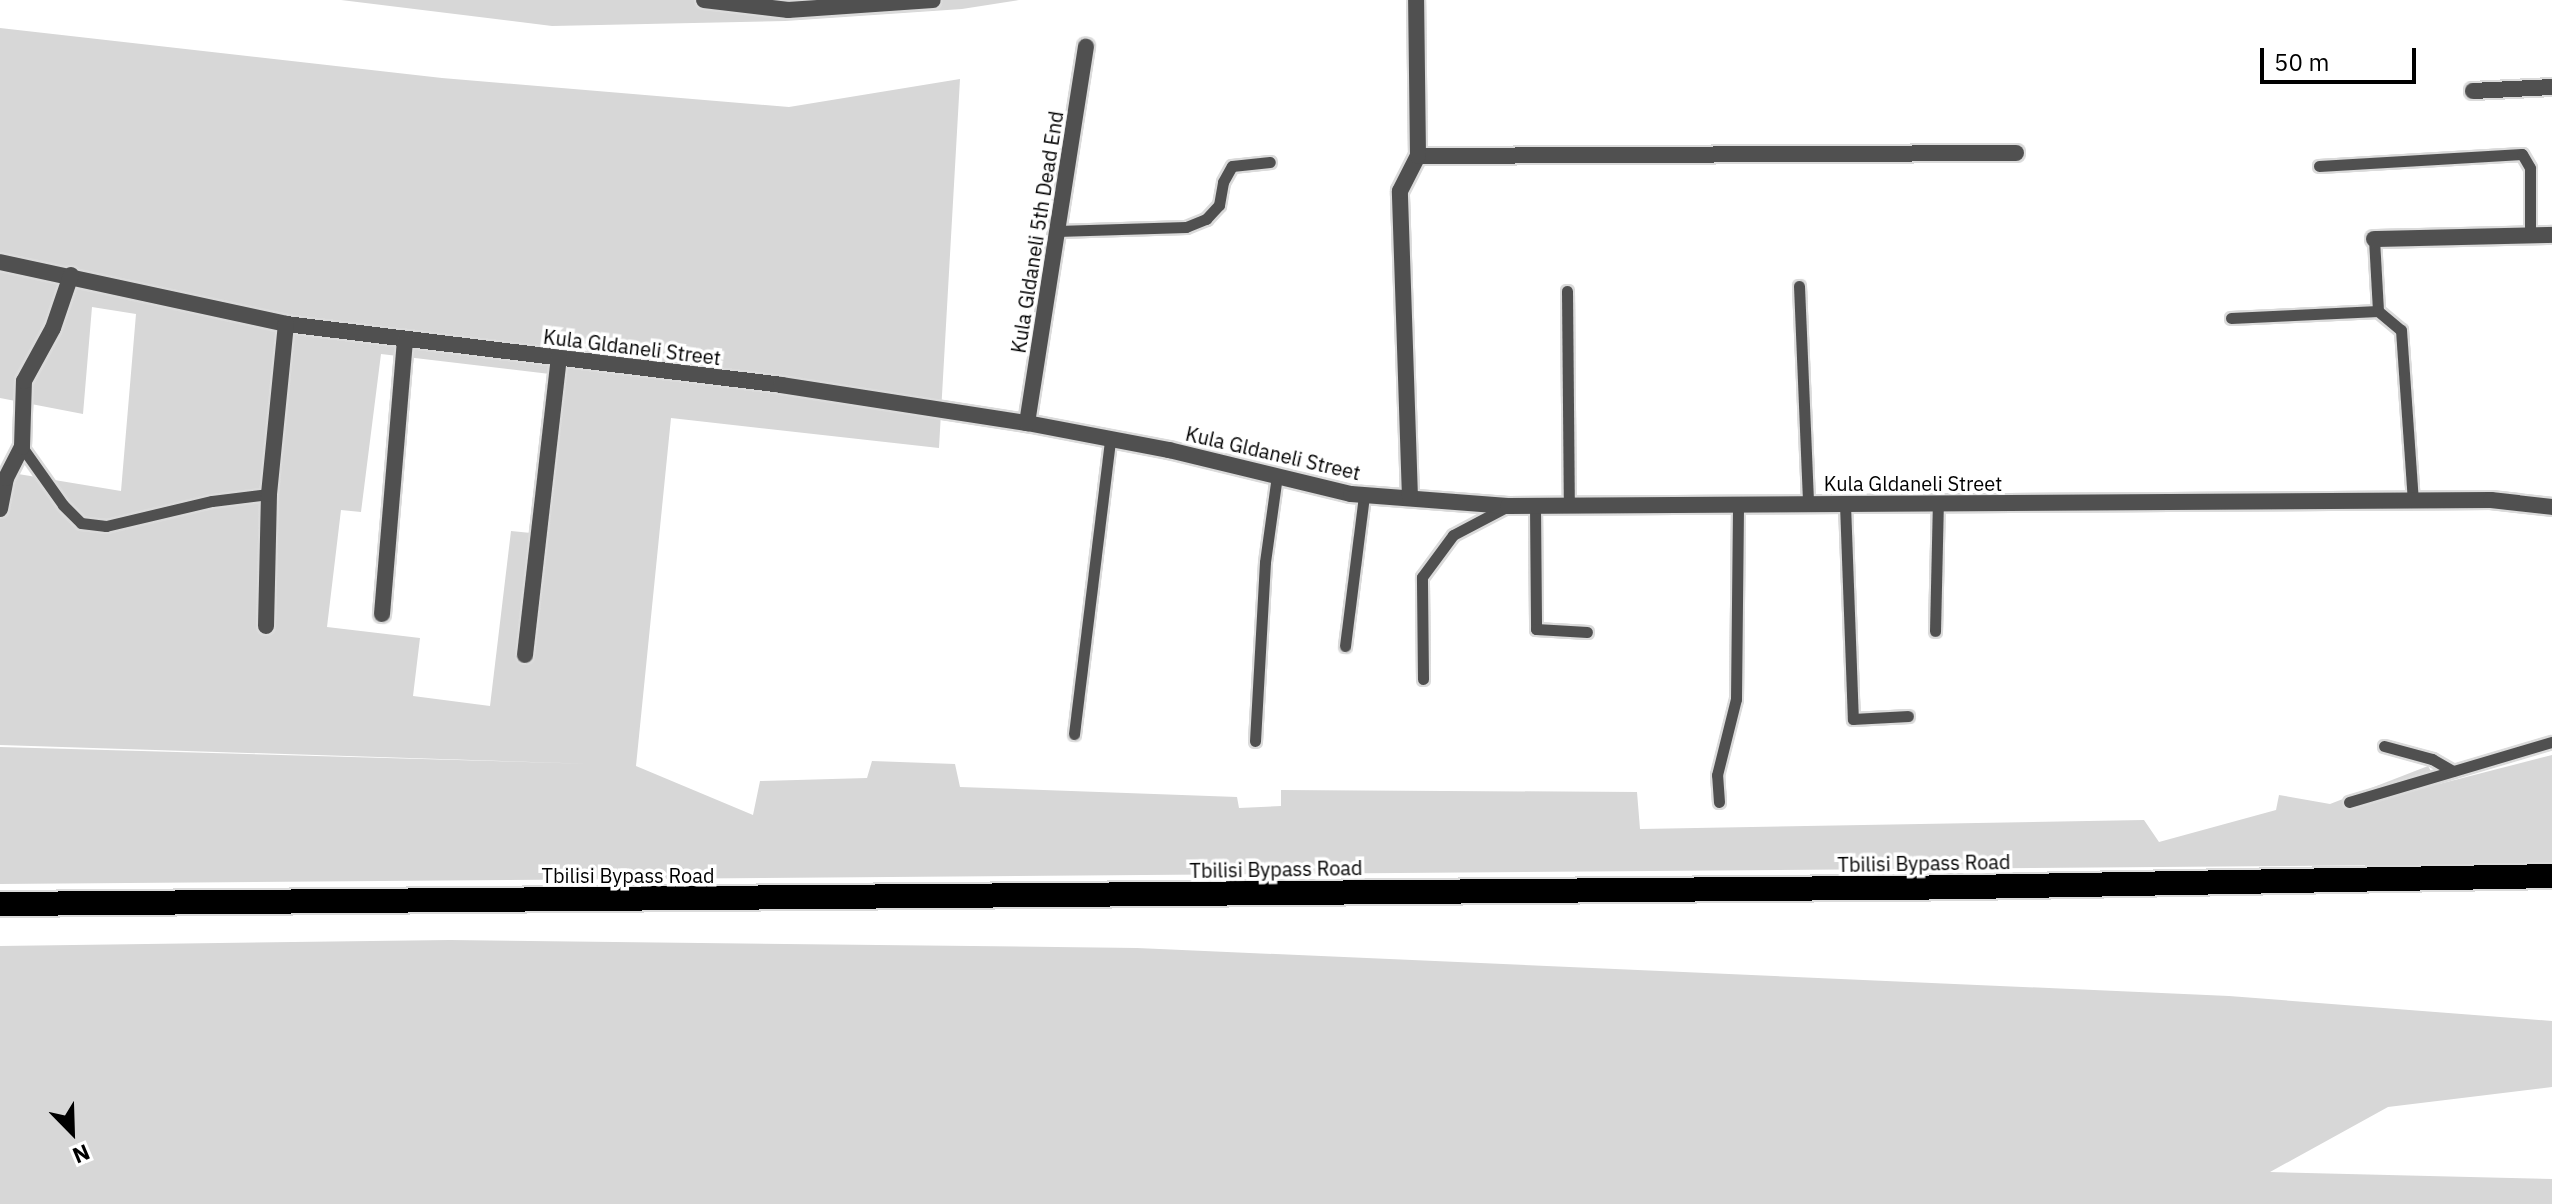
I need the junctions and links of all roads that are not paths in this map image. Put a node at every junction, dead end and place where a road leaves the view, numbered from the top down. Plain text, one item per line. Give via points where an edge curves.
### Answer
1 (704, 0) edge
2 (933, 0) edge
3 (1416, 0) edge
4 (1086, 47) dead end
5 (2552, 87) edge
6 (2473, 91) dead end
7 (2016, 153) dead end
8 (1418, 156) junction
9 (1270, 162) dead end
10 (2319, 166) dead end
11 (1057, 231) junction
12 (2530, 235) junction
13 (2552, 235) edge
14 (2374, 239) joint
15 (0, 262) edge
16 (71, 275) junction
17 (1799, 286) dead end
18 (1567, 291) dead end
19 (2378, 311) junction
20 (2231, 318) dead end
21 (286, 324) junction
22 (405, 339) junction
23 (559, 358) junction
24 (1027, 423) junction
25 (1110, 439) junction
26 (22, 447) junction
27 (1277, 476) junction
28 (269, 494) junction
29 (1364, 495) junction
30 (1410, 498) junction
31 (2413, 501) junction
32 (1938, 503) junction
33 (1808, 504) junction
34 (1845, 504) junction
35 (1738, 505) junction
36 (1508, 506) junction
37 (1535, 506) junction
38 (1569, 506) junction
39 (2552, 507) edge
40 (0, 509) edge
41 (382, 614) dead end
42 (266, 626) dead end
43 (1935, 631) dead end
44 (1587, 632) dead end
45 (1345, 646) dead end
46 (525, 655) dead end
47 (1423, 679) dead end
48 (1908, 716) dead end
49 (1074, 734) dead end
50 (1255, 741) dead end
51 (2552, 742) edge
52 (2384, 746) dead end
53 (2453, 771) junction
54 (1719, 802) dead end
55 (2349, 802) dead end
56 (2552, 876) edge
57 (0, 904) edge

1 - 2 street via 788,10
3 - 8 street
4 - 11 street, Kula Gldaneli 5th Dead End
5 - 6 street
7 - 8 street
8 - 30 street via 1400,191
9 - 11 lane via 1232,166 1219,205 1206,219 1186,227
10 - 12 lane via 2522,154 2530,168
11 - 24 street, Kula Gldaneli 5th Dead End
12 - 13 street
12 - 14 street
14 - 19 lane
15 - 16 street, Kula Gldaneli Street
16 - 21 street, Kula Gldaneli Street
16 - 26 street via 53,328 24,381
17 - 33 lane
18 - 38 lane
19 - 20 lane
19 - 31 lane via 2401,330
21 - 22 street, Kula Gldaneli Street
21 - 28 street
22 - 23 street, Kula Gldaneli Street
22 - 41 street
23 - 24 street, Kula Gldaneli Street
23 - 46 street
24 - 25 street, Kula Gldaneli Street
25 - 27 street, Kula Gldaneli Street
25 - 49 lane
26 - 28 lane via 81,523 106,526 212,501
26 - 40 street via 6,478
27 - 29 street, Kula Gldaneli Street
27 - 50 lane via 1265,562
28 - 42 street
29 - 30 street, Kula Gldaneli Street
29 - 45 lane
30 - 36 street, Kula Gldaneli Street
31 - 32 street, Kula Gldaneli Street
31 - 39 street, Kula Gldaneli Street via 2491,500
32 - 34 street, Kula Gldaneli Street
32 - 43 lane
33 - 34 street, Kula Gldaneli Street
33 - 35 street, Kula Gldaneli Street
34 - 48 lane via 1853,719
35 - 38 street, Kula Gldaneli Street
35 - 54 lane via 1736,699 1717,775
36 - 37 street, Kula Gldaneli Street
36 - 47 lane via 1453,535 1422,577
37 - 38 street, Kula Gldaneli Street
37 - 44 lane via 1536,629
51 - 53 lane
52 - 53 lane via 2432,759
53 - 55 lane
56 - 57 highway, Tbilisi Bypass Road via 1955,887

